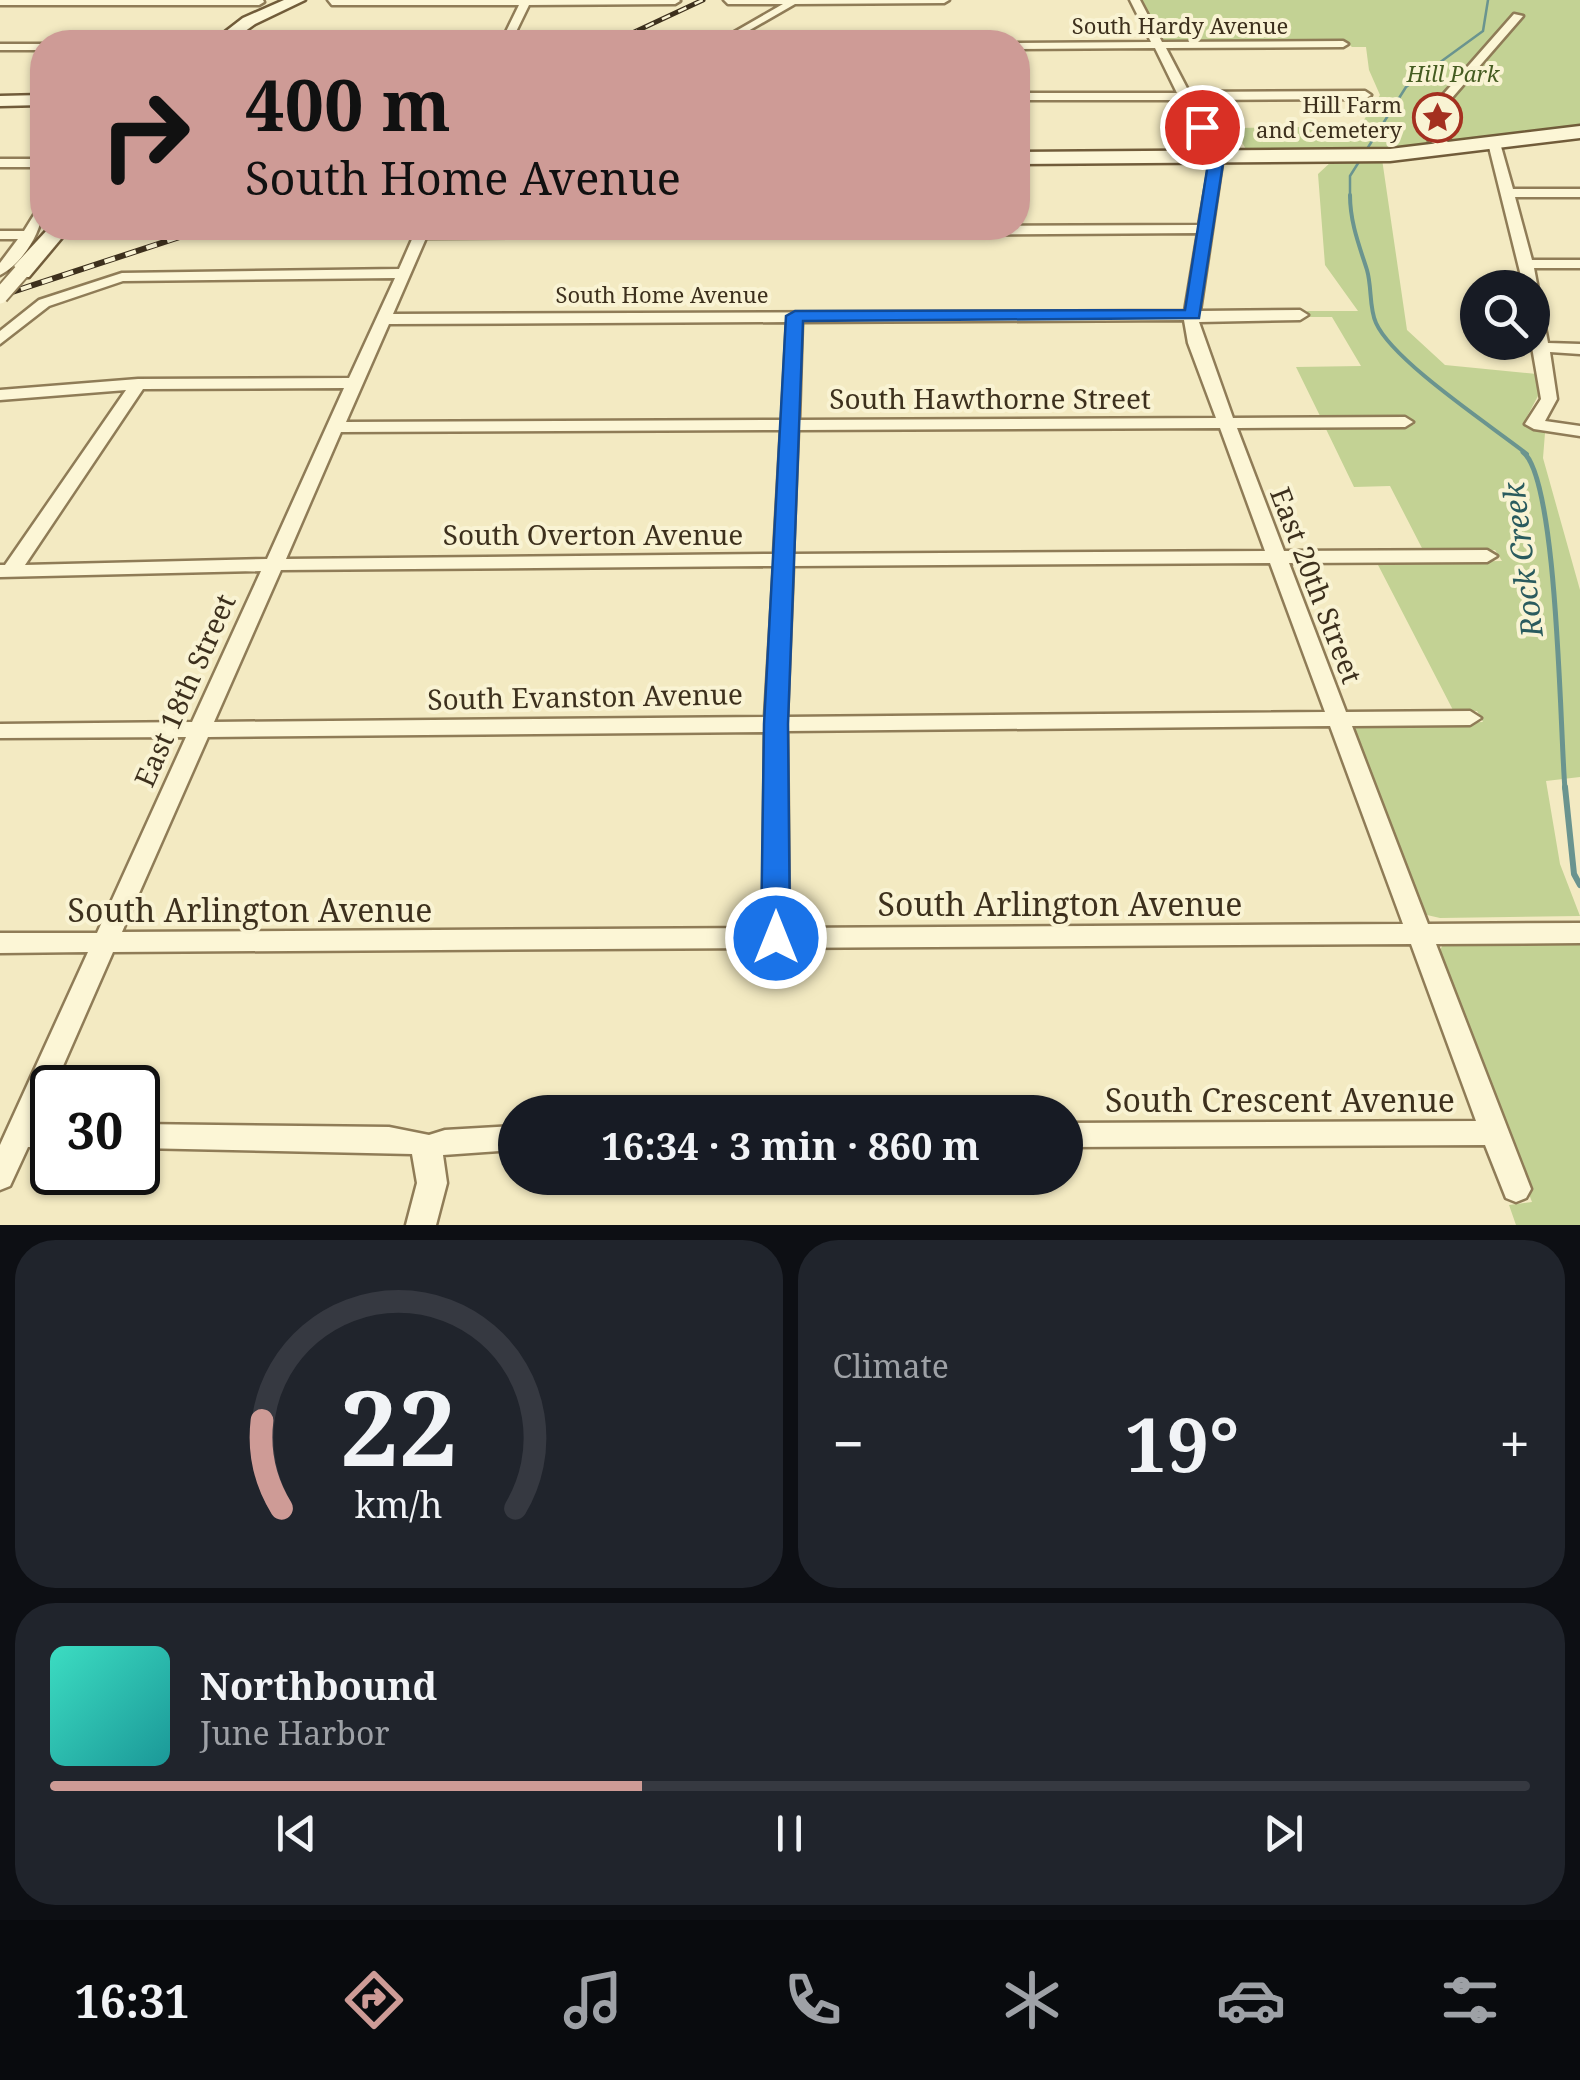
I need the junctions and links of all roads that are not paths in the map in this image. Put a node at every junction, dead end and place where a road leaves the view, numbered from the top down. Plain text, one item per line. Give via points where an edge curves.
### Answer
1 (296, 0) edge
2 (675, 0) edge
3 (944, 0) edge
4 (1135, 0) edge
5 (526, 1) edge
6 (728, 1) edge
7 (796, 1) edge
8 (0, 2) edge
9 (260, 2) edge
10 (332, 2) edge
11 (1518, 16) dead end
12 (237, 30) edge
13 (512, 30) edge
14 (744, 30) edge
15 (1343, 44) dead end
16 (1157, 45) junction
17 (1030, 46) edge
18 (30, 47) edge
19 (0, 48) edge
20 (1365, 94) dead end
21 (1030, 97) edge
22 (1187, 97) junction
23 (30, 100) edge
24 (0, 101) edge
25 (1580, 132) edge
26 (1494, 143) junction
27 (1452, 148) junction
28 (1216, 157) junction
29 (1030, 158) edge
30 (0, 163) edge
31 (30, 163) edge
32 (1507, 193) junction
33 (1580, 193) edge
34 (1030, 229) edge
35 (1205, 229) junction
36 (0, 235) edge
37 (29, 235) joint
38 (47, 240) edge
39 (419, 240) edge
40 (1526, 264) junction
41 (1580, 264) edge
42 (1527, 270) edge
43 (11, 272) edge
44 (404, 273) junction
45 (0, 296) edge
46 (1300, 314) dead end
47 (1193, 315) junction
48 (795, 316) junction
49 (385, 318) junction
50 (0, 339) edge
51 (1550, 347) edge
52 (1580, 348) edge
53 (1542, 360) edge
54 (138, 384) junction
55 (356, 384) junction
56 (0, 396) edge
57 (1405, 422) dead end
58 (1226, 423) junction
59 (789, 426) junction
60 (335, 427) junction
61 (1580, 431) edge
62 (1487, 556) dead end
63 (1276, 558) junction
64 (784, 560) junction
65 (271, 566) junction
66 (5, 571) edge
67 (1470, 718) dead end
68 (1339, 720) junction
69 (776, 724) junction
70 (199, 730) junction
71 (0, 731) edge
72 (1418, 933) junction
73 (1577, 934) edge
74 (776, 938) junction
75 (105, 942) junction
76 (0, 943) edge
77 (1494, 1133) junction
78 (19, 1135) junction
79 (30, 1135) edge
80 (1083, 1135) edge
81 (160, 1136) edge
82 (498, 1139) edge
83 (428, 1148) junction
84 (0, 1177) edge
85 (1516, 1189) dead end
86 (420, 1225) edge

1 - 12 street
2 - 5 street
3 - 7 street
4 - 16 street
5 - 10 street
5 - 13 street
6 - 7 street
7 - 14 street
8 - 9 street
11 - 27 street via 1425,122 1433,138
15 - 16 street, South Hardy Avenue
16 - 17 street, South Hardy Avenue
16 - 22 street
18 - 19 street
20 - 22 street
21 - 22 street
22 - 28 street
23 - 24 street
25 - 26 street
26 - 27 street
26 - 32 street
27 - 28 street
28 - 29 street
28 - 35 street, East 20th Street
30 - 31 street
32 - 33 street
32 - 40 street
34 - 35 street
35 - 47 street, East 20th Street
36 - 37 street
37 - 43 street
38 - 43 street
39 - 44 street, East 18th Street
40 - 41 street
40 - 42 street
43 - 45 street, bridge
44 - 49 street, East 18th Street
44 - 50 street via 122,278 44,302
46 - 47 street, South Home Avenue
47 - 48 street, South Home Avenue
47 - 58 street, East 20th Street via 1196,343
48 - 49 street, South Home Avenue
48 - 59 street
49 - 55 street, East 18th Street
51 - 52 street
53 - 61 street via 1548,398 1534,424
54 - 55 street
54 - 56 street
54 - 66 street
55 - 60 street, East 18th Street
57 - 58 street, South Hawthorne Street
58 - 59 street, South Hawthorne Street
58 - 63 street, East 20th Street
59 - 60 street, South Hawthorne Street
59 - 64 street
60 - 65 street, East 18th Street
62 - 63 street, South Overton Avenue
63 - 64 street, South Overton Avenue
63 - 68 street, East 20th Street
64 - 65 street, South Overton Avenue
64 - 69 street
65 - 66 street, South Overton Avenue
65 - 70 street, East 18th Street
67 - 68 street, South Evanston Avenue
68 - 69 street, South Evanston Avenue
68 - 72 street, East 20th Street
69 - 70 street, South Evanston Avenue
69 - 74 street
70 - 71 street, South Evanston Avenue
70 - 75 street, East 18th Street
72 - 73 street, South Arlington Avenue
72 - 74 street, South Arlington Avenue
72 - 77 street, East 20th Street
74 - 75 street, South Arlington Avenue
75 - 76 street, South Arlington Avenue
75 - 78 street, East 18th Street
77 - 80 street, South Crescent Avenue
77 - 85 street, East 20th Street
78 - 79 street
78 - 84 street, East 18th Street
81 - 83 street via 389,1139
82 - 83 street
83 - 86 street via 432,1183

